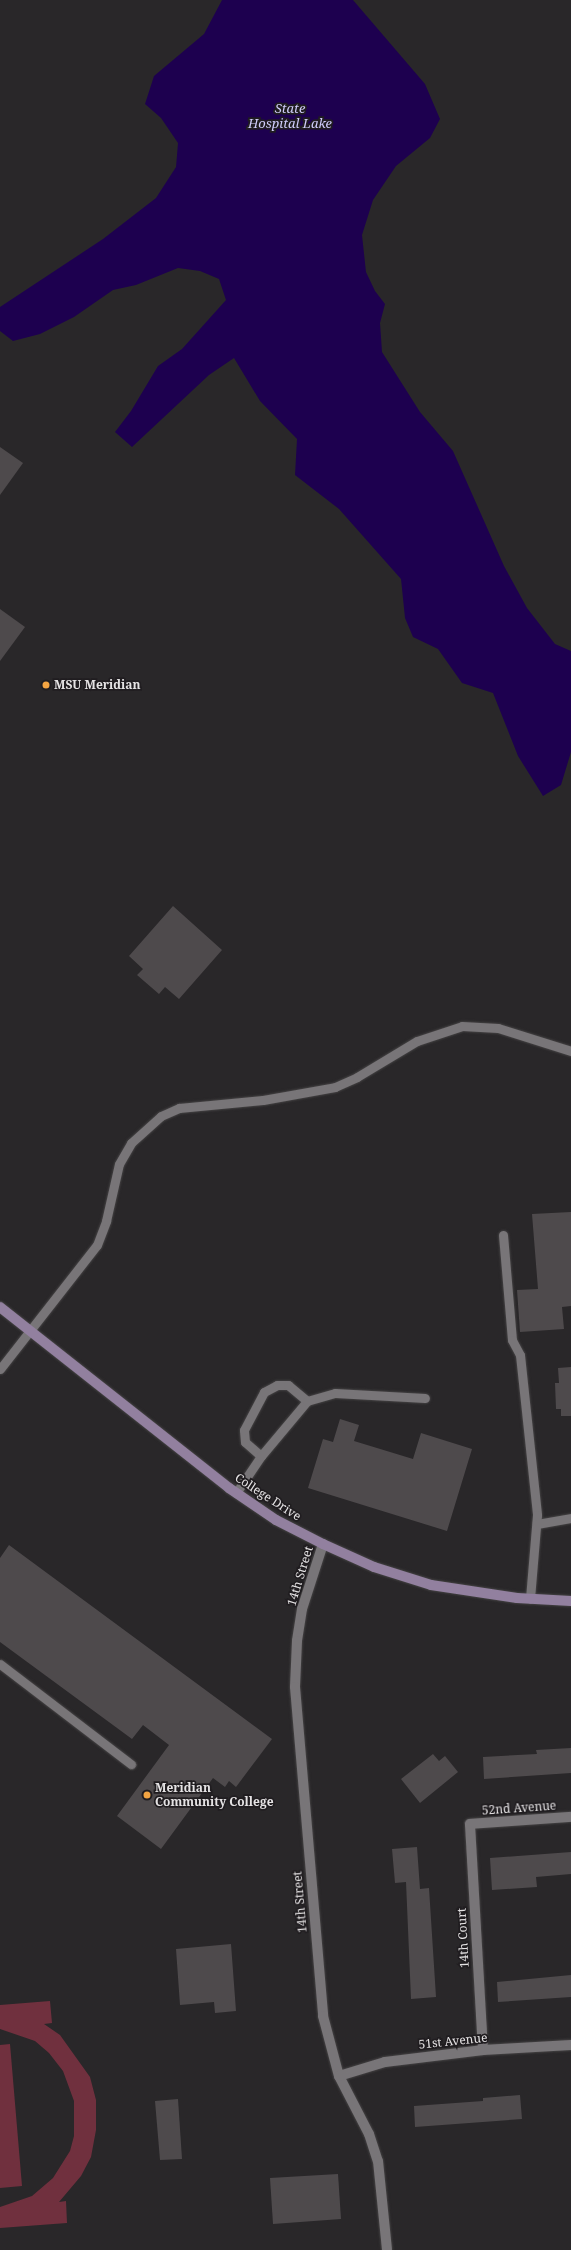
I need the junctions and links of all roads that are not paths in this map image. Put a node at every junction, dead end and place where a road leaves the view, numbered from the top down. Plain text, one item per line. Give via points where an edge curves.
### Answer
1 (571, 1051) edge
2 (503, 1235) dead end
3 (0, 1307) edge
4 (29, 1329) junction
5 (0, 1369) edge
6 (425, 1398) dead end
7 (307, 1401) junction
8 (262, 1456) junction
9 (236, 1493) junction
10 (571, 1518) edge
11 (537, 1524) junction
12 (323, 1544) junction
13 (530, 1599) junction
14 (571, 1602) edge
15 (0, 1664) edge
16 (131, 1764) dead end
17 (571, 1817) edge
18 (470, 1824) joint
19 (571, 2045) edge
20 (483, 2050) junction
21 (339, 2076) junction
22 (387, 2250) edge

1 - 4 lane via 498,1028 462,1026 417,1040 357,1077 335,1087 263,1100 179,1108 160,1116 131,1143 119,1164 106,1221 97,1245
2 - 11 lane via 512,1340 520,1355
3 - 4 street, College Drive
4 - 5 lane
4 - 9 street, College Drive
6 - 7 lane via 335,1393
7 - 8 lane
7 - 8 lane via 288,1384 276,1385 264,1392 244,1430 245,1442
8 - 9 lane
9 - 12 street, College Drive via 276,1520
10 - 11 lane
11 - 13 lane
12 - 13 street, College Drive via 374,1567 431,1585
12 - 21 street, 14th Street via 302,1609 297,1641 296,1687 323,2016
13 - 14 street, College Drive
15 - 16 lane
17 - 18 street, 52nd Avenue
18 - 20 street, 14th Court
19 - 20 street, 51st Avenue
20 - 21 street, 51st Avenue via 385,2062
21 - 22 street, 14th Street via 369,2134 378,2161

